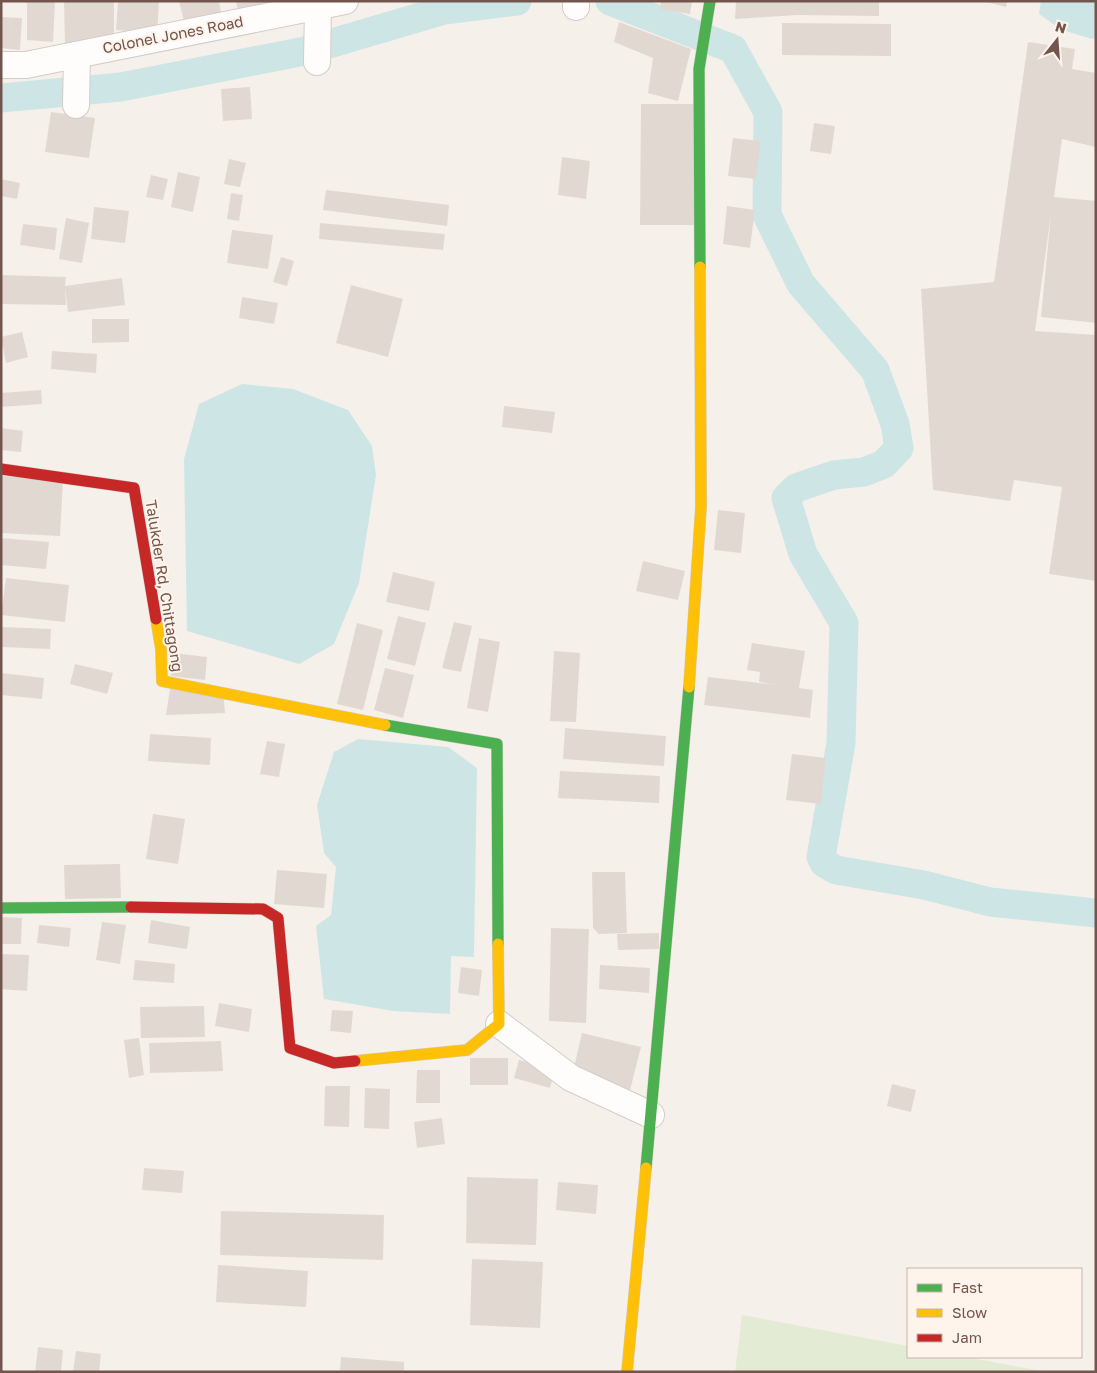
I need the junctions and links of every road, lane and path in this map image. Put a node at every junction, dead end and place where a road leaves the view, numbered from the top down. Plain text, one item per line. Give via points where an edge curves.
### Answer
1 (345, 1) edge
2 (710, 1) edge
3 (318, 10) junction
4 (77, 56) junction
5 (317, 62) dead end
6 (1, 65) edge
7 (76, 106) dead end
8 (1, 469) edge
9 (1, 908) edge
10 (499, 1024) junction
11 (651, 1115) junction
12 (627, 1372) edge

1 - 3 street, Colonel Jones Road
2 - 11 street via 699,69 701,507 686,732
3 - 4 street, Colonel Jones Road
3 - 5 street
4 - 6 street, Colonel Jones Road via 26,65
4 - 7 street
8 - 10 street, Talukder Rd, Chittagong via 134,488 161,649 162,681 331,716 497,744
9 - 10 street via 157,907 263,909 271,912 278,918 290,1048 334,1062 467,1050
10 - 11 street via 571,1078
11 - 12 street

